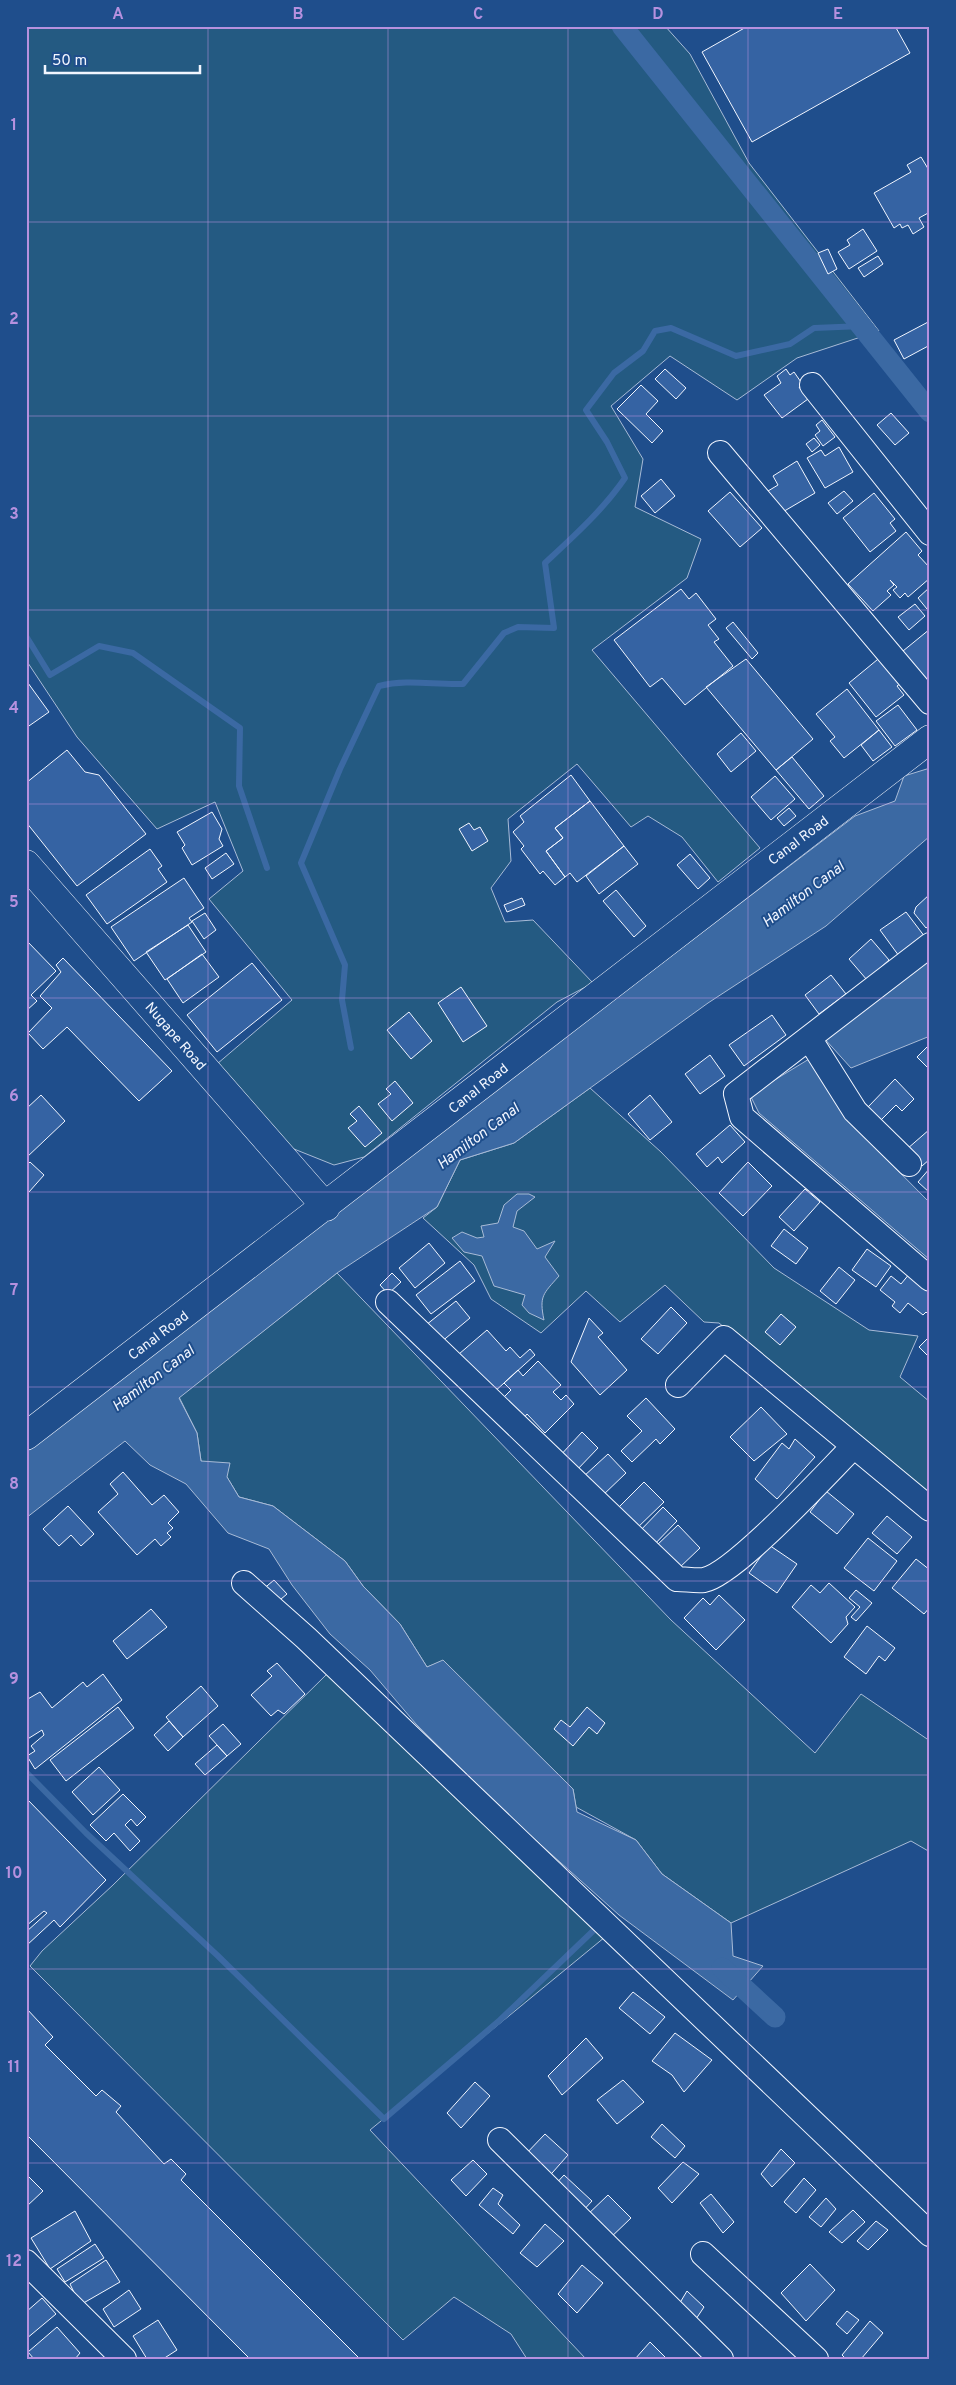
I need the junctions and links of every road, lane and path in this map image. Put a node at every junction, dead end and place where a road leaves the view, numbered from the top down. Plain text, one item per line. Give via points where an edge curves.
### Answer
1 (812, 385) dead end
2 (720, 453) dead end
3 (930, 533) edge
4 (930, 702) edge
5 (930, 739) edge
6 (26, 864) edge
7 (930, 945) edge
8 (809, 1038) junction
9 (909, 1164) dead end
10 (326, 1207) junction
11 (930, 1279) edge
12 (388, 1302) dead end
13 (678, 1385) dead end
14 (26, 1436) edge
15 (853, 1447) junction
16 (930, 1510) edge
17 (244, 1583) dead end
18 (500, 2140) dead end
19 (930, 2234) edge
20 (703, 2254) dead end
21 (26, 2262) edge
22 (124, 2359) edge
23 (721, 2359) edge
24 (816, 2359) edge

1 - 3 street
2 - 4 street
5 - 10 main road, Canal Road
6 - 10 main road, Nugape Road
7 - 8 street
8 - 9 street via 855,1111
8 - 11 street via 736,1094 742,1117
10 - 14 main road, Canal Road
12 - 15 street via 677,1579 705,1580 741,1557
13 - 15 street via 724,1338
15 - 16 street
17 - 19 street via 313,1645
18 - 23 street
20 - 24 street
21 - 22 street

